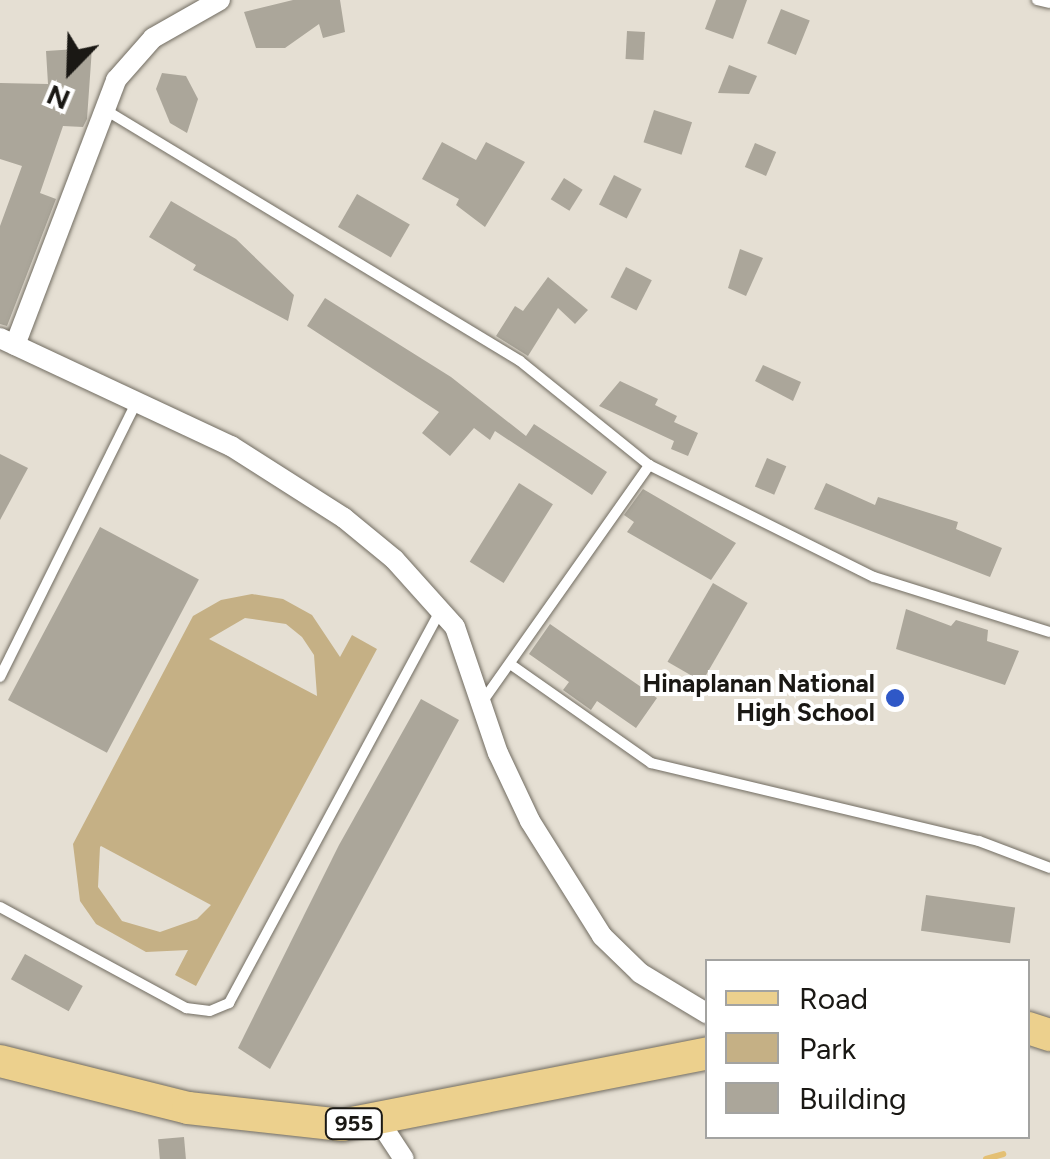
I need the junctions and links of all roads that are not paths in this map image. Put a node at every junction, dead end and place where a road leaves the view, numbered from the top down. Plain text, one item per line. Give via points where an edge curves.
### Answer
1 (220, 0) edge
2 (1037, 0) edge
3 (1050, 3) edge
4 (104, 109) junction
5 (8, 341) edge
6 (138, 398) junction
7 (649, 464) junction
8 (442, 608) junction
9 (1050, 632) edge
10 (513, 666) junction
11 (0, 677) edge
12 (478, 707) junction
13 (1050, 868) edge
14 (0, 907) edge
15 (705, 1012) edge
16 (705, 1055) edge
17 (0, 1062) edge
18 (379, 1121) junction
19 (404, 1159) edge

1 - 4 street via 132,57
2 - 3 lane
4 - 5 street
4 - 7 lane via 520,362
5 - 6 street
6 - 8 street via 344,518
6 - 11 lane
7 - 9 lane via 874,577
7 - 10 lane
8 - 12 street via 463,648
8 - 14 lane via 246,983 229,1003 210,1011 186,1008
10 - 12 lane
10 - 13 lane via 651,762 979,841
12 - 15 street via 530,821 602,936 640,974
16 - 18 main road, 955
17 - 18 main road, 955 via 188,1108 316,1124
18 - 19 street

